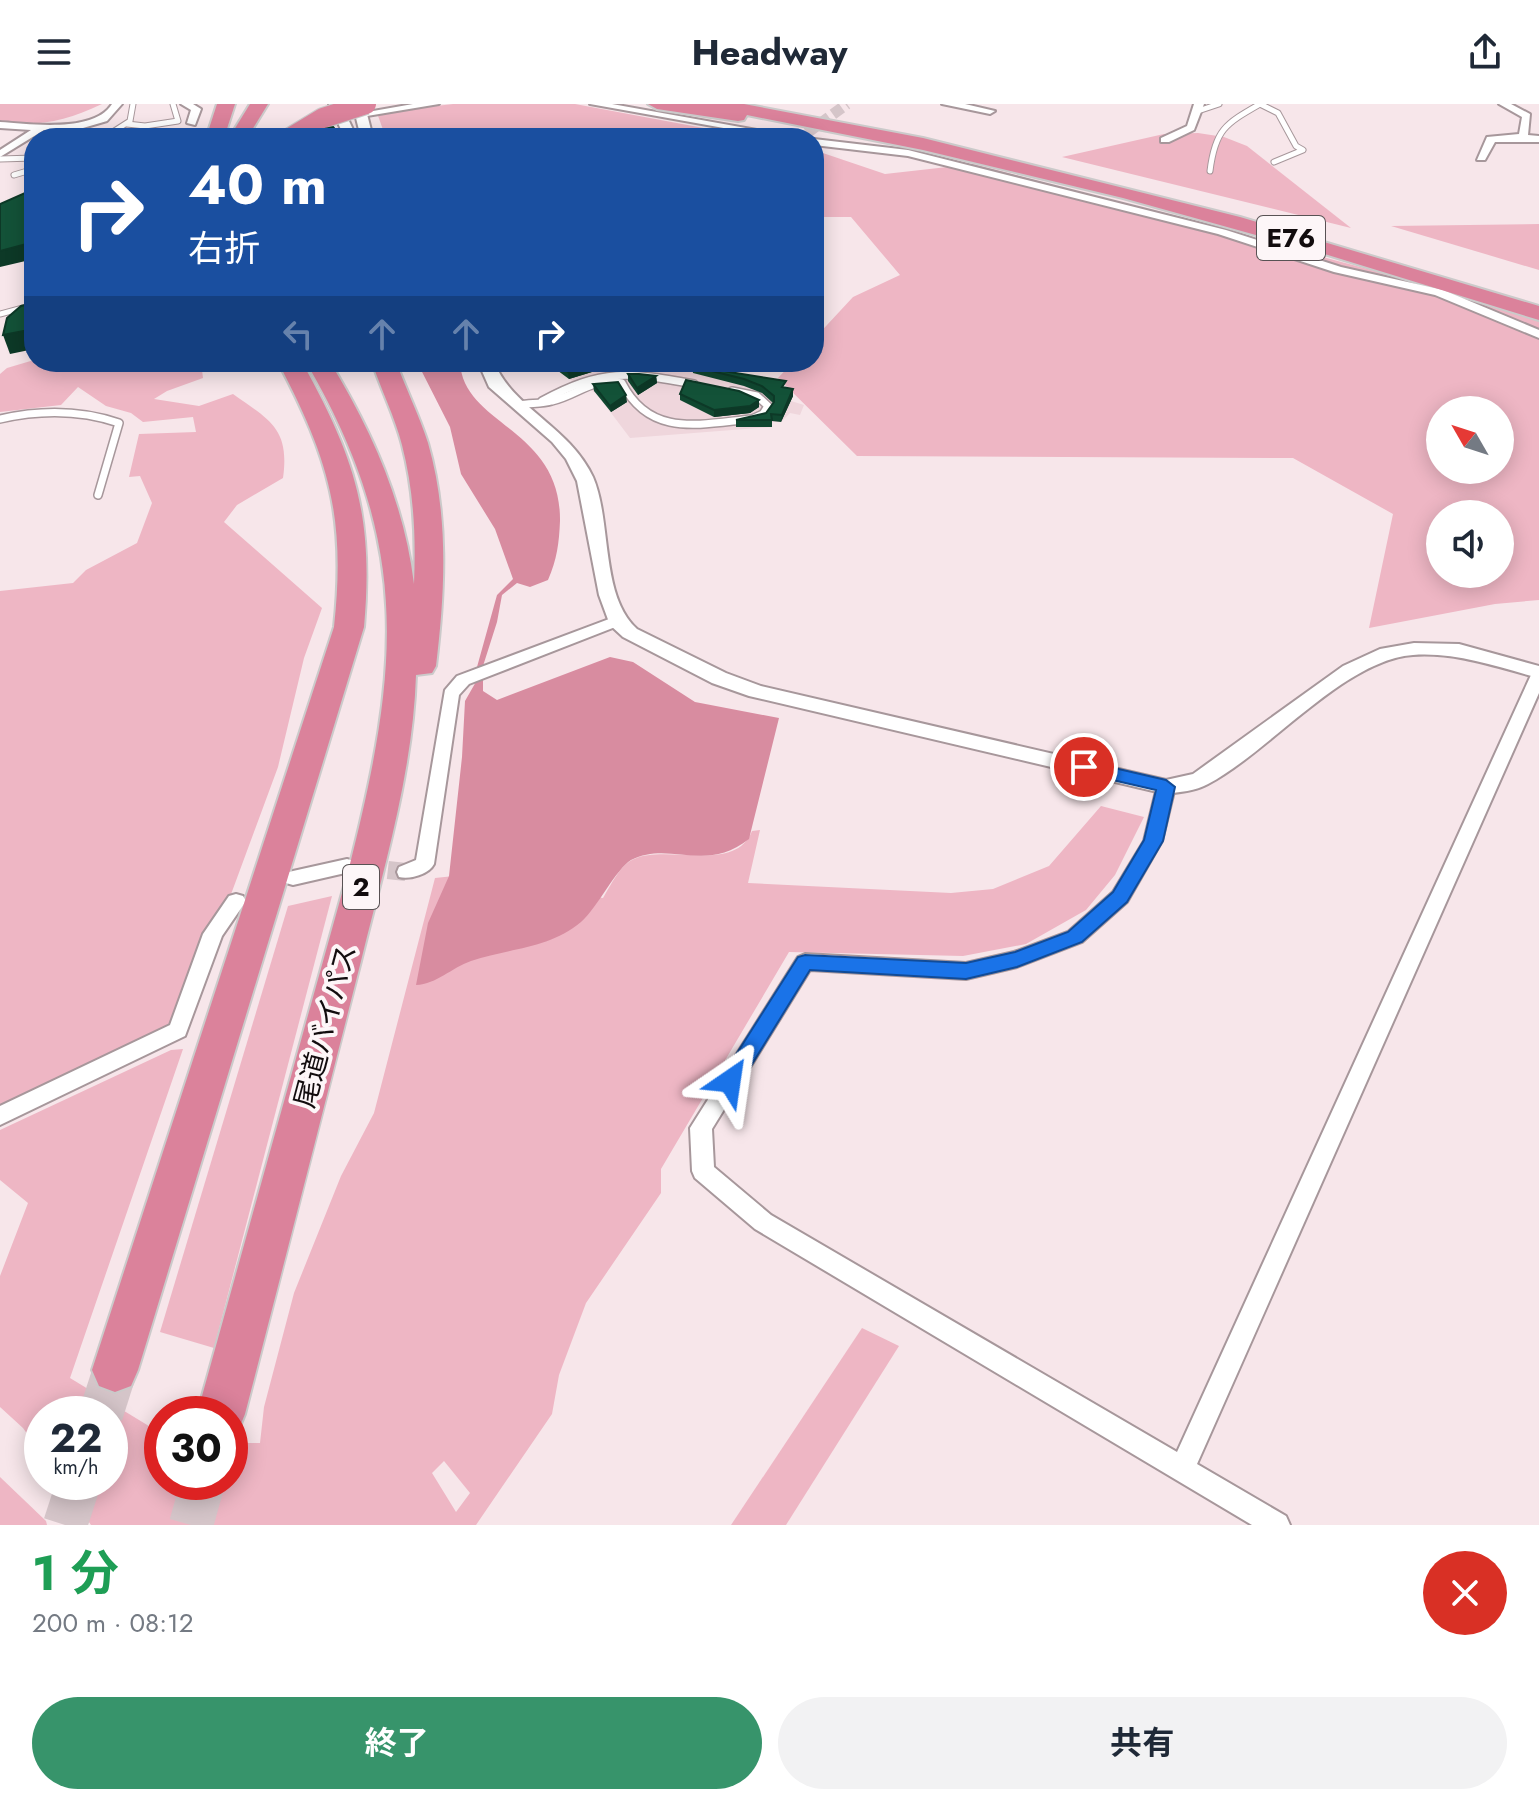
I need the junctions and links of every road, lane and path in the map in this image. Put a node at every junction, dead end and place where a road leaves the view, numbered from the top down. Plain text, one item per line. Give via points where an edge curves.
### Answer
1 (117, 104) edge
2 (133, 104) edge
3 (173, 104) edge
4 (186, 104) edge
5 (259, 104) edge
6 (278, 104) edge
7 (335, 104) edge
8 (434, 104) edge
9 (595, 104) edge
10 (657, 104) edge
11 (714, 104) edge
12 (762, 104) edge
13 (947, 104) edge
14 (1219, 104) edge
15 (1260, 104) edge
16 (1504, 104) edge
17 (226, 106) edge
18 (360, 107) edge
19 (1198, 107) edge
20 (851, 109) dead end
21 (990, 111) dead end
22 (192, 123) dead end
23 (0, 125) edge
24 (125, 125) junction
25 (40, 128) edge
26 (81, 128) edge
27 (121, 128) edge
28 (218, 128) edge
29 (244, 128) edge
30 (265, 128) edge
31 (306, 128) edge
32 (346, 128) edge
33 (365, 128) edge
34 (743, 128) edge
35 (806, 128) edge
36 (824, 131) edge
37 (1523, 137) junction
38 (1539, 139) edge
39 (24, 140) edge
40 (1165, 140) dead end
41 (824, 141) edge
42 (0, 158) edge
43 (24, 158) edge
44 (1481, 158) dead end
45 (1274, 162) dead end
46 (1047, 169) junction
47 (1210, 171) dead end
48 (24, 172) edge
49 (14, 175) dead end
50 (1539, 300) edge
51 (24, 308) edge
52 (1539, 313) edge
53 (0, 314) edge
54 (1539, 334) edge
55 (302, 372) edge
56 (306, 372) edge
57 (339, 372) edge
58 (388, 372) edge
59 (490, 372) edge
60 (640, 374) junction
61 (622, 383) junction
62 (697, 385) edge
63 (726, 389) edge
64 (542, 401) junction
65 (519, 405) junction
66 (0, 419) edge
67 (98, 495) dead end
68 (401, 593) junction
69 (617, 621) junction
70 (1539, 673) edge
71 (1166, 787) junction
72 (347, 866) tunnel mouth
73 (406, 872) dead end
74 (293, 878) dead end
75 (236, 901) dead end
76 (314, 1072) junction
77 (0, 1116) edge
78 (115, 1370) tunnel mouth
79 (226, 1396) edge
80 (1182, 1469) junction
81 (1277, 1525) edge

1 - 26 street via 101,121
2 - 24 lane
3 - 24 lane via 178,121
4 - 22 street via 196,109
5 - 29 highway
6 - 30 highway
7 - 32 street
8 - 18 street
9 - 34 street
10 - 35 highway
11 - 46 highway, E76
12 - 46 highway, E76
13 - 21 street
14 - 19 lane
15 - 45 lane via 1278,113 1303,150
15 - 47 lane via 1222,126 1213,142
16 - 37 street via 1527,116
17 - 28 highway
18 - 31 highway, bridge
18 - 33 street
19 - 40 street via 1191,128
20 - 46 highway
23 - 25 street
24 - 27 lane
36 - 46 highway
37 - 38 street
37 - 44 street via 1491,139
39 - 42 street
41 - 54 street via 908,153 1208,228 1338,270 1439,292
42 - 43 lane
46 - 50 highway, E76 via 1268,220
46 - 52 highway, E76
48 - 49 lane
51 - 53 lane
55 - 78 highway, 尾道バイパス / 2 via 349,500 356,552 349,627
56 - 68 highway, 尾道バイパス / 2 via 337,393 372,465 385,503
57 - 68 highway via 389,469 403,543
58 - 76 highway via 415,445 423,487 429,537 423,652 401,774 349,971
59 - 65 street via 495,384
60 - 61 lane
60 - 62 lane
60 - 64 lane via 586,378
61 - 63 lane via 646,417 667,424 752,419 768,406 755,394
61 - 64 lane via 593,383
64 - 65 lane
65 - 69 street via 558,438 586,481
66 - 67 lane via 100,415 119,423
68 - 76 highway, 尾道バイパス / 2 via 398,706 387,776
69 - 71 street via 684,661 756,691
69 - 73 street via 463,680 451,694 425,864
70 - 71 street via 1459,650 1387,653 1350,671 1199,780
70 - 80 street
71 - 80 street via 1153,841 1127,886 1075,937 966,971 805,962 701,1128 703,1171 763,1222
72 - 74 street
75 - 77 street via 213,934 178,1030
76 - 79 highway, 尾道バイパス / 2
80 - 81 street

